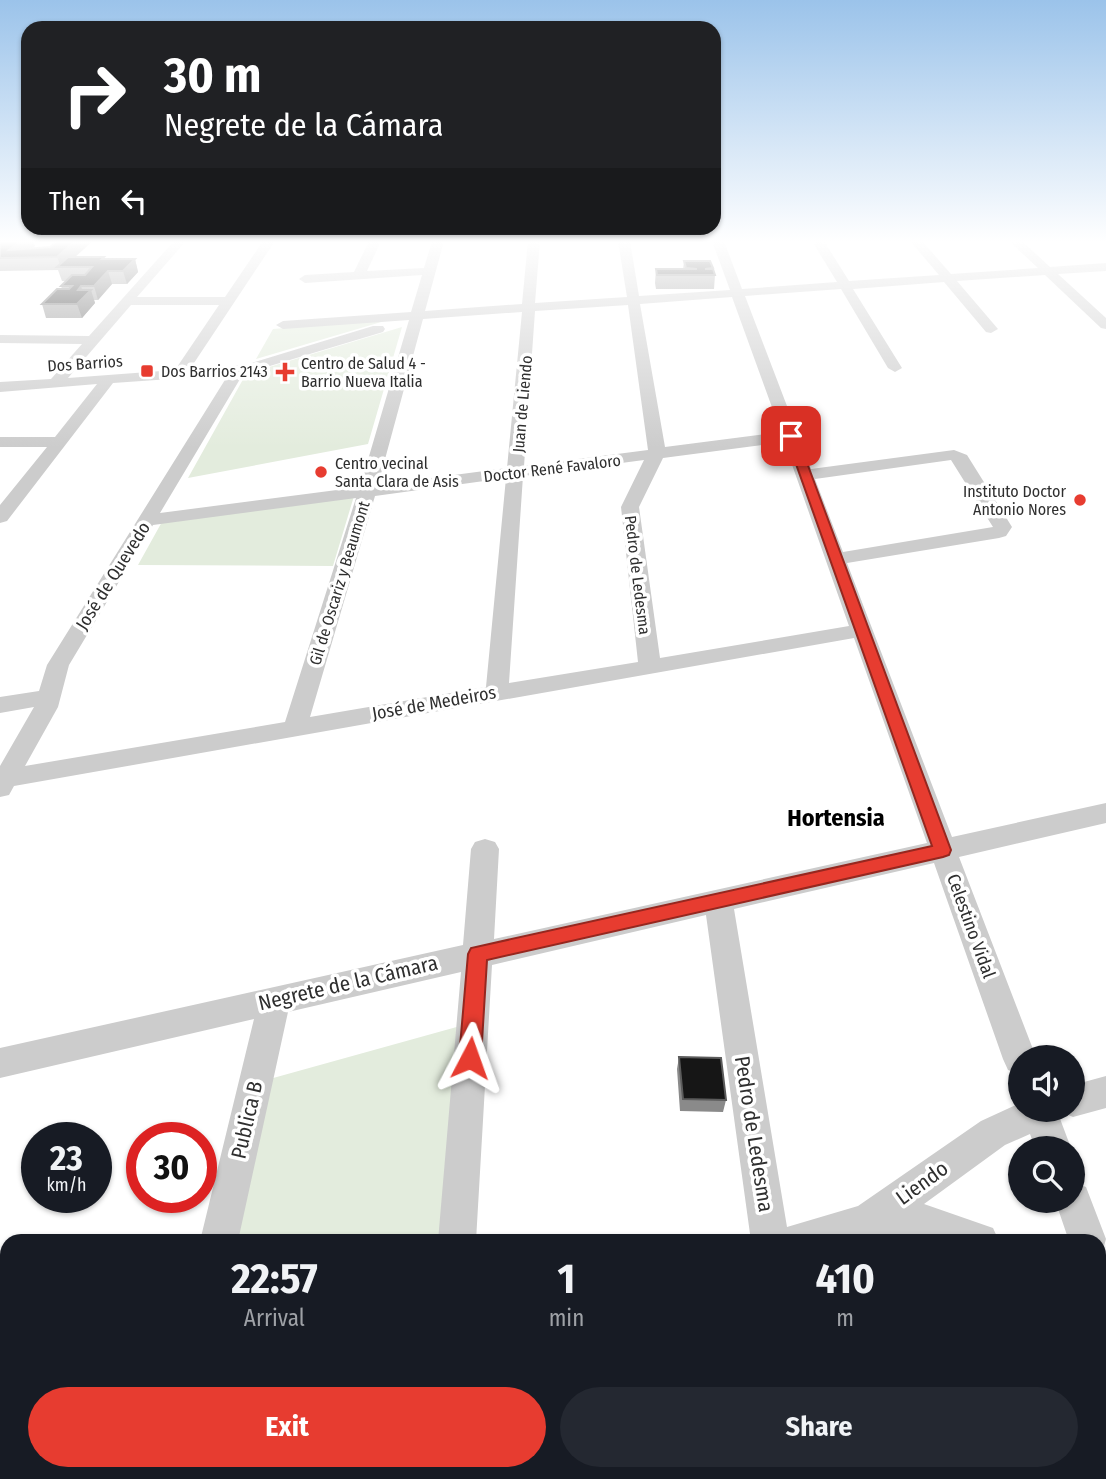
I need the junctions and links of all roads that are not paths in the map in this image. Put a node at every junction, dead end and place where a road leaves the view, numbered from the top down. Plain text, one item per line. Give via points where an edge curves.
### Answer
1 (120, 310) edge
2 (222, 310) edge
3 (418, 310) edge
4 (504, 310) edge
5 (530, 310) edge
6 (636, 310) edge
7 (744, 310) edge
8 (860, 310) edge
9 (975, 310) edge
10 (1090, 310) edge
11 (416, 317) junction
12 (283, 325) dead end
13 (1106, 325) edge
14 (991, 329) dead end
15 (0, 339) edge
16 (93, 340) junction
17 (895, 368) dead end
18 (238, 370) junction
19 (179, 374) junction
20 (109, 379) junction
21 (55, 383) junction
22 (0, 387) edge
23 (791, 436) junction
24 (0, 442) edge
25 (58, 442) junction
26 (656, 454) junction
27 (516, 473) junction
28 (805, 475) junction
29 (367, 492) junction
30 (2, 511) edge
31 (147, 520) junction
32 (837, 559) junction
33 (862, 630) junction
34 (650, 666) junction
35 (497, 692) junction
36 (49, 697) junction
37 (0, 705) edge
38 (295, 728) junction
39 (3, 783) edge
40 (1106, 813) edge
41 (485, 849) dead end
42 (943, 850) junction
43 (719, 902) junction
44 (478, 954) junction
45 (275, 1000) junction
46 (1015, 1045) edge
47 (1, 1065) edge
48 (1106, 1092) edge
49 (1085, 1098) edge
50 (1018, 1122) edge
51 (1078, 1213) edge
52 (867, 1223) junction
53 (221, 1234) edge
54 (458, 1234) edge
55 (769, 1234) edge
56 (825, 1234) edge
57 (959, 1234) edge
58 (1085, 1234) edge

1 - 16 street
2 - 19 street
3 - 11 street, Gil de Oscariz y Beaumont
4 - 11 street
5 - 27 street, Juan de Liendo
6 - 26 street
7 - 23 street, Celestino Vidal
8 - 17 street
9 - 14 street
10 - 13 street
11 - 12 street
11 - 18 street, Dos Barrios
11 - 29 street, Gil de Oscariz y Beaumont
15 - 16 street
16 - 21 street
18 - 19 street, Dos Barrios
18 - 31 street, José de Quevedo
19 - 20 street, Dos Barrios
20 - 21 street, Dos Barrios
20 - 25 street
21 - 22 street, Dos Barrios
23 - 26 street, Doctor René Favaloro
23 - 28 street, Celestino Vidal
24 - 25 street
25 - 30 street
26 - 27 street, Doctor René Favaloro
26 - 34 street, Pedro de Ledesma via 630,507
27 - 29 street, Doctor René Favaloro
27 - 35 street, Juan de Liendo
28 - 32 street, Celestino Vidal
28 - 32 street via 954,455 961,459 1003,527 999,532
29 - 31 street, Doctor René Favaloro
29 - 38 street, Gil de Oscariz y Beaumont
31 - 36 street, José de Quevedo via 58,665
32 - 33 street, Celestino Vidal
33 - 34 street, José de Medeiros
33 - 42 street, Celestino Vidal
34 - 35 street, José de Medeiros
35 - 38 street, José de Medeiros
36 - 37 street
36 - 39 street, José de Quevedo
38 - 39 street, José de Medeiros
40 - 42 street, Negrete de la Cámara
41 - 44 street
42 - 43 street, Negrete de la Cámara
42 - 46 street, Celestino Vidal
43 - 44 street, Negrete de la Cámara
43 - 55 street, Pedro de Ledesma
44 - 45 street, Negrete de la Cámara
44 - 54 street
45 - 47 street, Negrete de la Cámara
45 - 53 street, Publica B
48 - 49 street, Liendo
50 - 52 street, Liendo via 993,1133
51 - 58 street
52 - 56 street, Liendo
52 - 57 street via 901,1217

